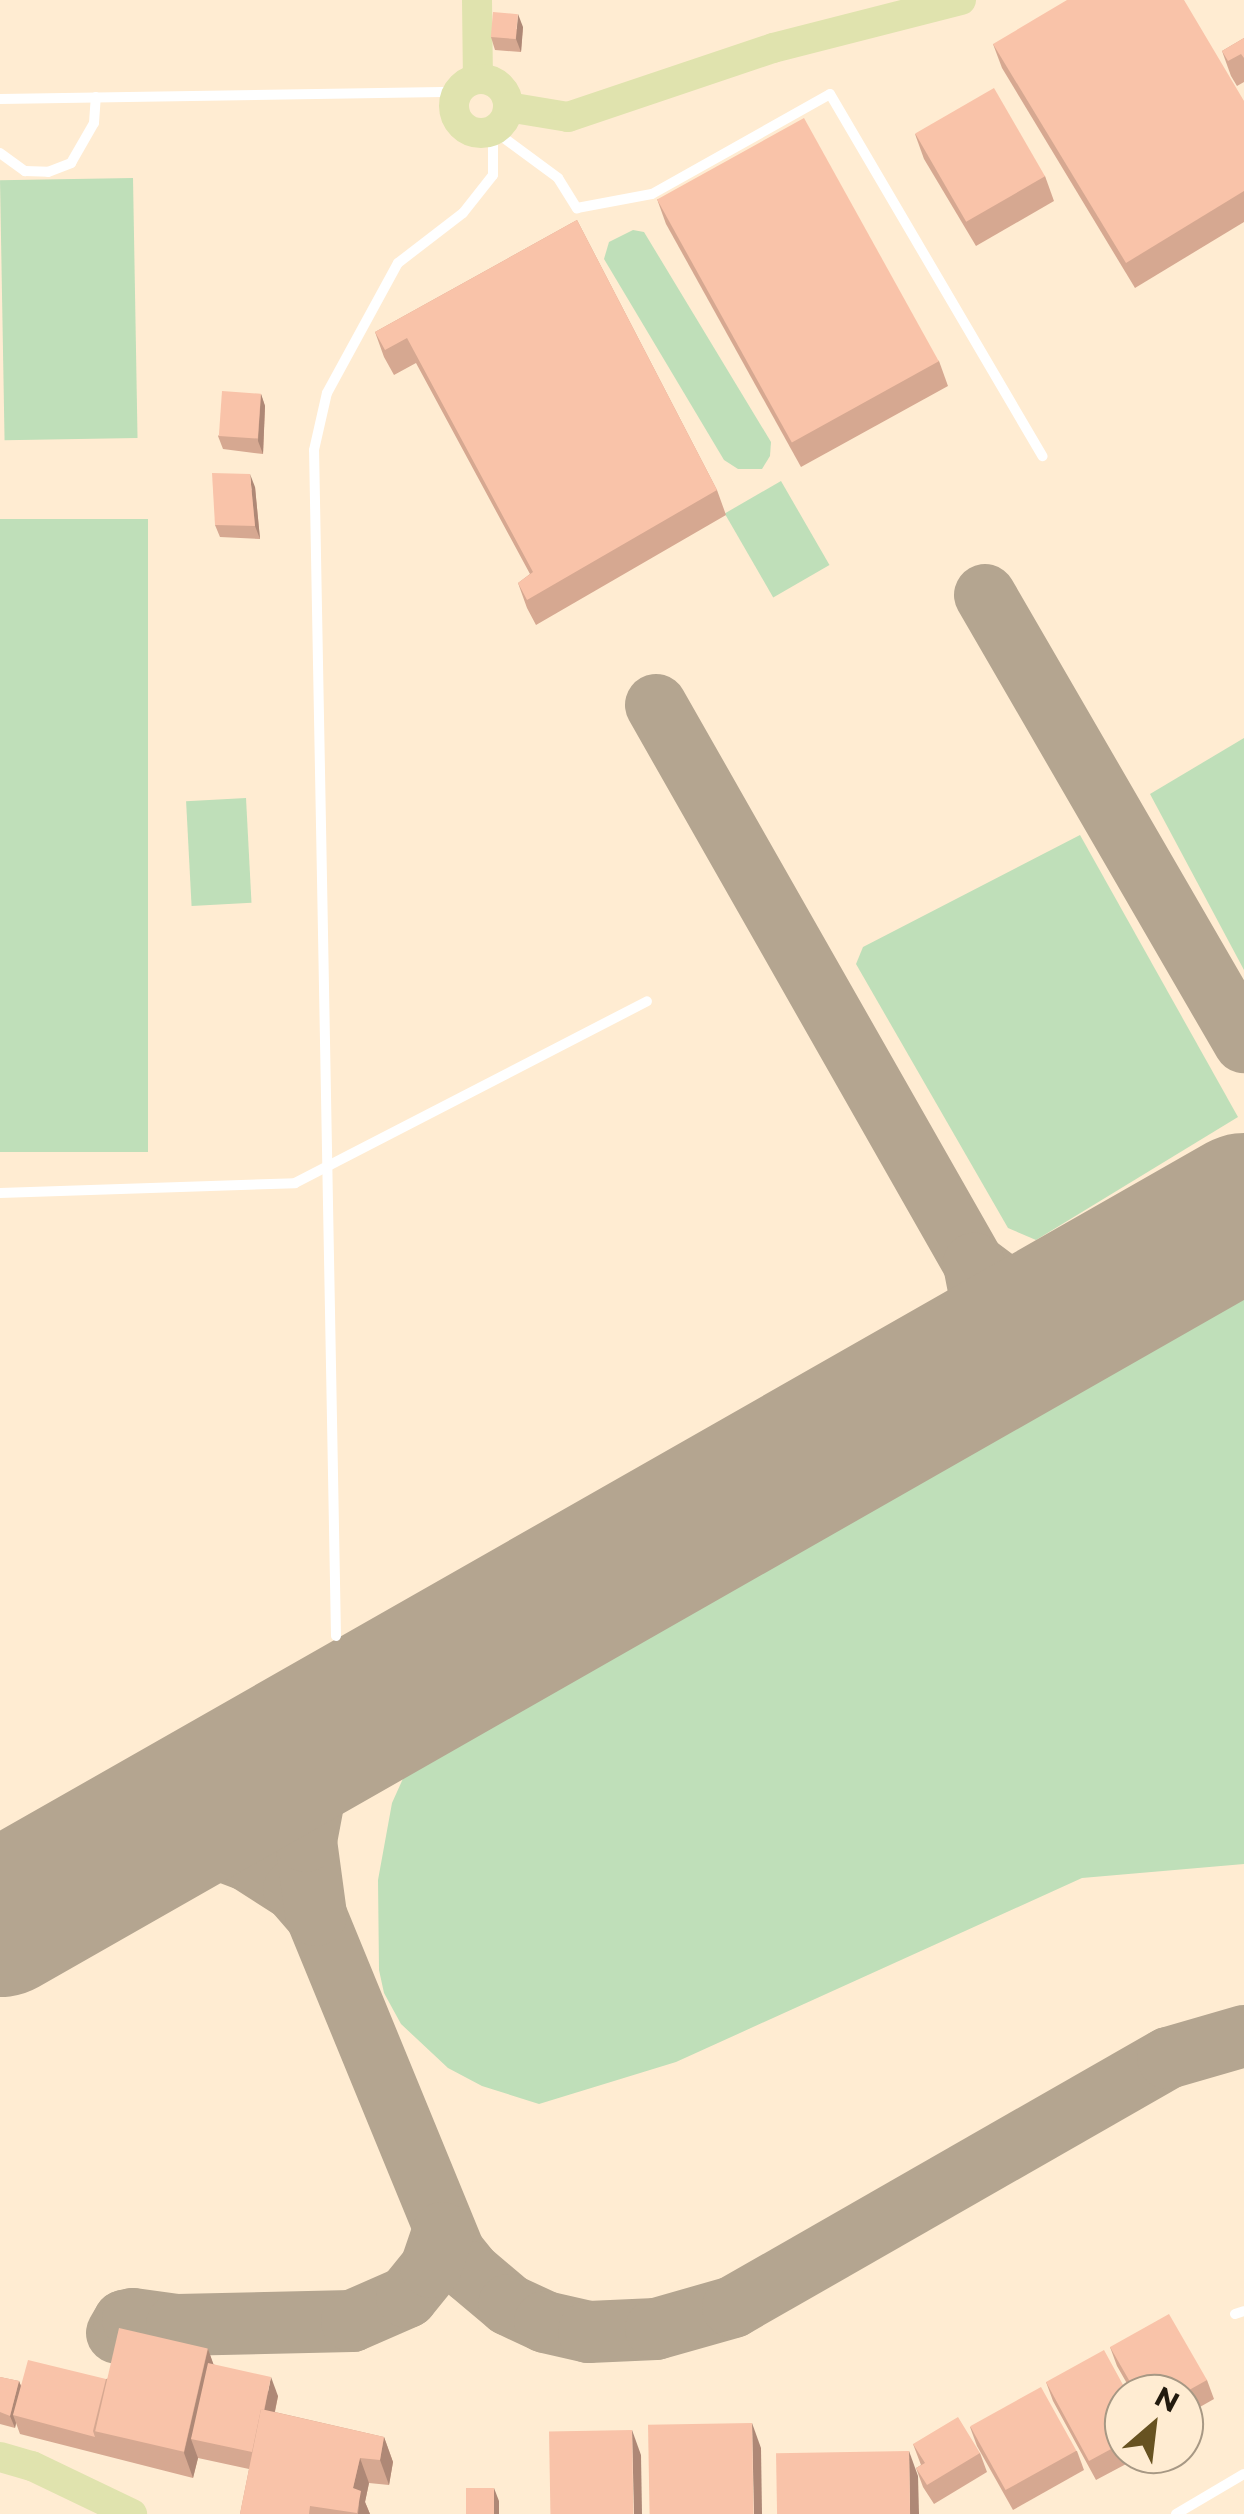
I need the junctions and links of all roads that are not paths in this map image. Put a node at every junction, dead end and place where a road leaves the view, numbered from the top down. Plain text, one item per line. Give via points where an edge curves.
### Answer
1 (476, 0) edge
2 (961, 0) edge
3 (468, 86) junction
4 (0, 98) edge
5 (96, 98) junction
6 (501, 118) junction
7 (0, 153) edge
8 (1042, 456) dead end
9 (648, 1001) dead end
10 (324, 1166) junction
11 (0, 1193) edge
12 (336, 1636) dead end
13 (0, 2458) edge
14 (1244, 2474) edge
15 (132, 2514) edge
16 (1176, 2514) edge

1 - 3 main road
2 - 6 main road via 773,48 568,117
3 - 5 lane
3 - 6 main road via 502,89
3 - 6 main road via 455,110 465,127
4 - 5 lane
5 - 7 lane via 94,123 71,163 26,171
6 - 8 lane via 577,208 652,194 830,94
6 - 10 lane via 493,175 463,213 398,263 327,393 314,450
9 - 10 lane
10 - 11 lane via 294,1183
10 - 12 lane
13 - 15 main road via 32,2466
14 - 16 lane

